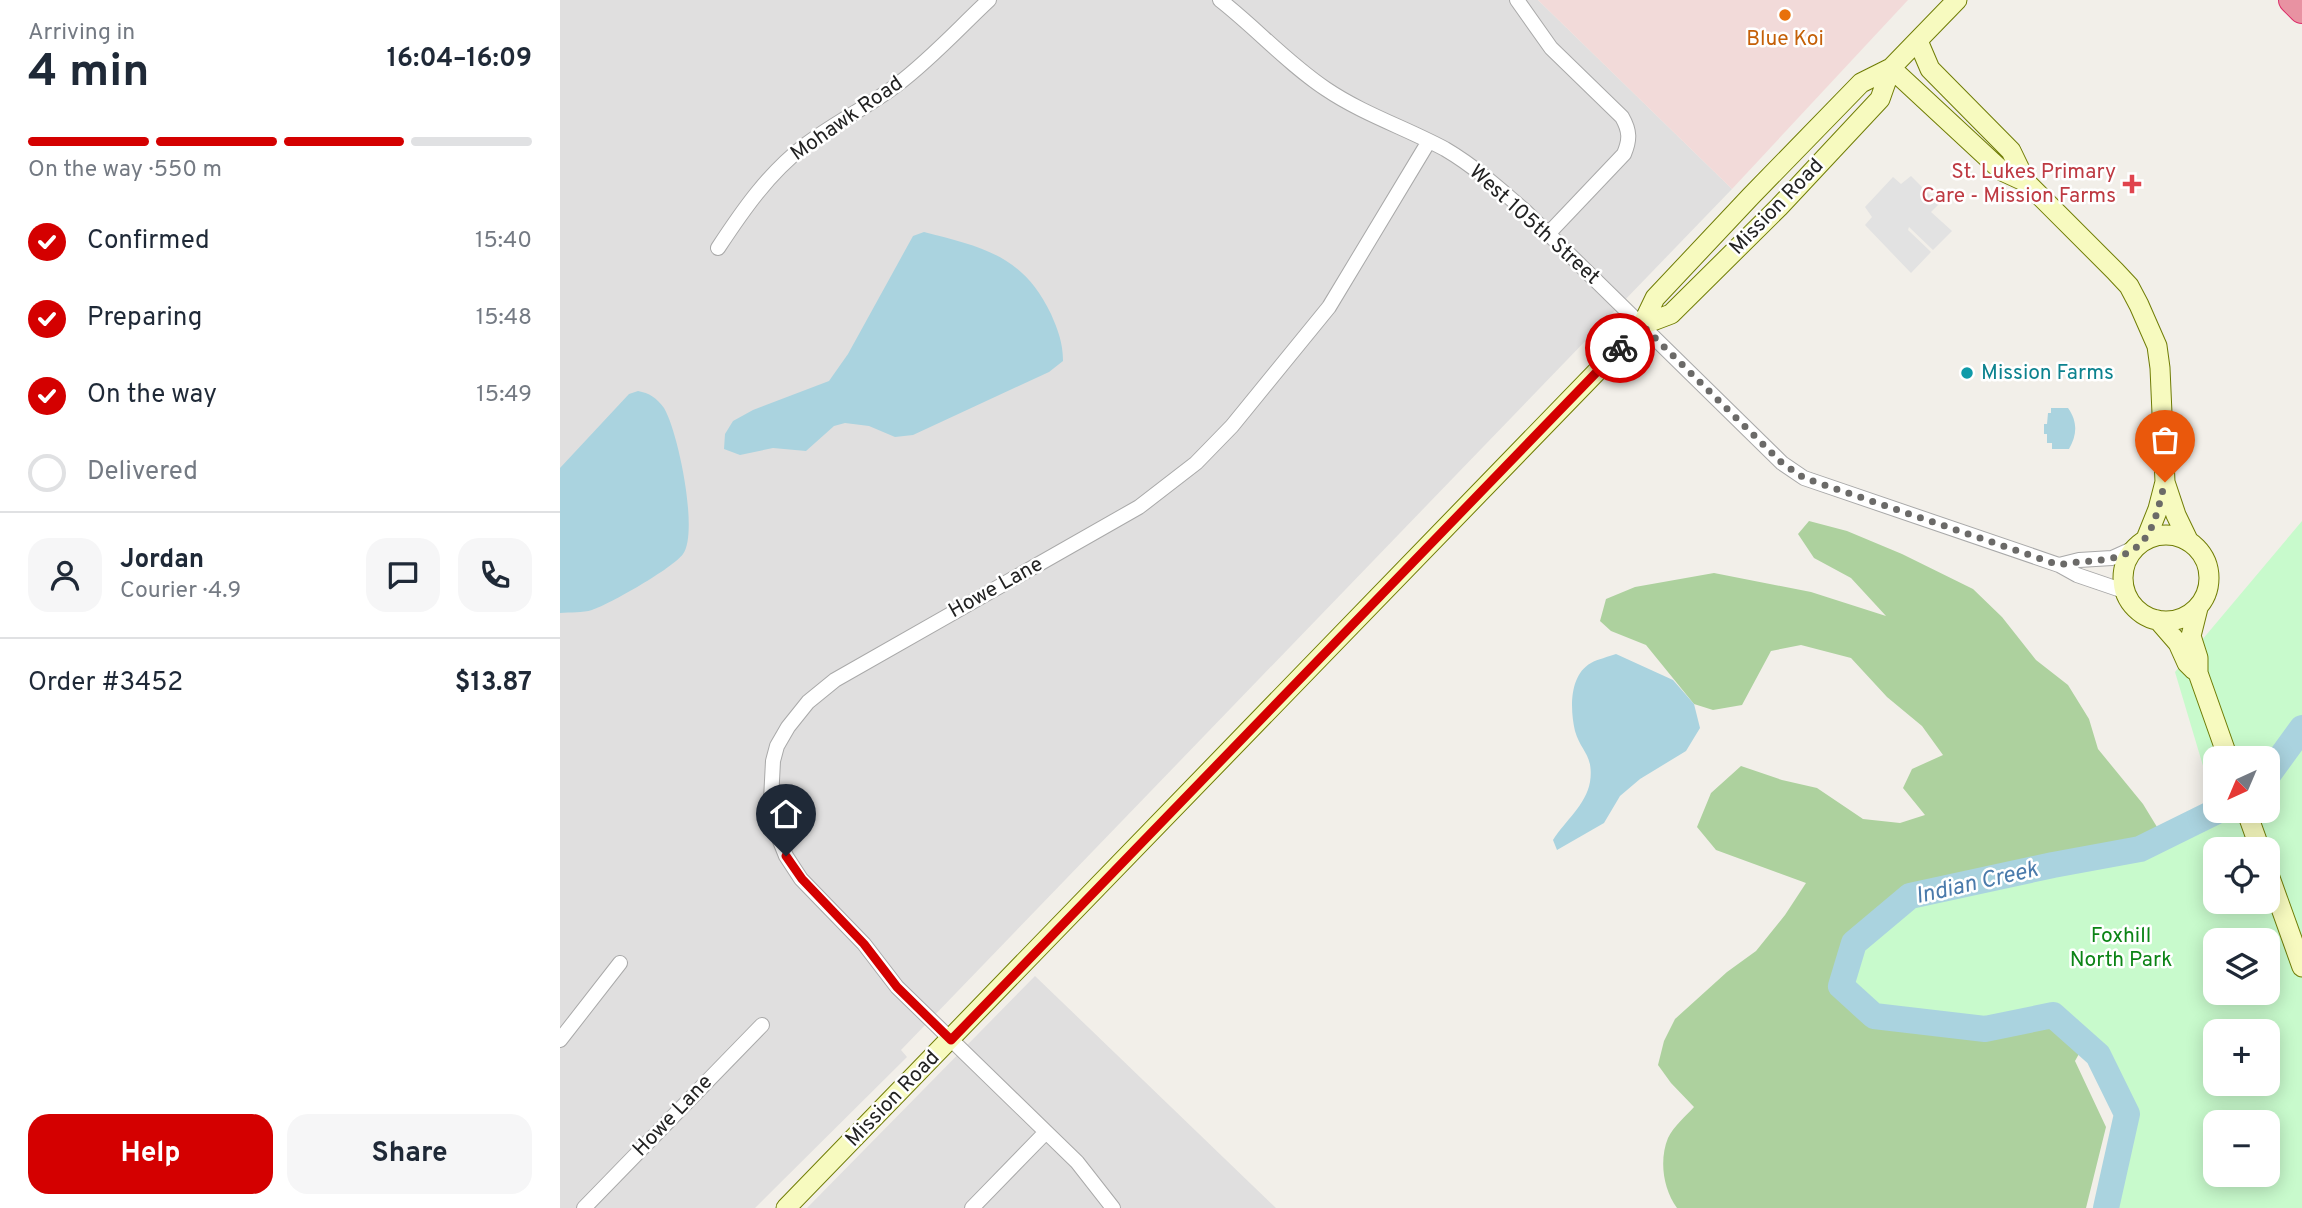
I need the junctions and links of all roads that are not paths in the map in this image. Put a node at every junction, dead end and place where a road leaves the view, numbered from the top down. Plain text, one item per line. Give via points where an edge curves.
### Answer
1 (989, 0) edge
2 (1220, 0) edge
3 (1517, 0) edge
4 (1957, 0) edge
5 (2292, 0) edge
6 (2302, 10) edge
7 (1918, 41) junction
8 (1891, 68) junction
9 (1429, 141) junction
10 (2026, 182) junction
11 (1548, 234) junction
12 (718, 248) dead end
13 (1642, 325) junction
14 (2165, 482) junction
15 (2189, 542) junction
16 (2140, 544) junction
17 (2059, 565) junction
18 (2124, 591) junction
19 (2198, 608) junction
20 (2158, 621) junction
21 (2198, 673) junction
22 (2224, 746) edge
23 (2280, 906) edge
24 (620, 963) dead end
25 (2301, 965) edge
26 (762, 1025) dead end
27 (560, 1040) edge
28 (951, 1040) junction
29 (1046, 1132) junction
30 (584, 1208) edge
31 (786, 1208) edge
32 (972, 1208) edge
33 (1113, 1208) edge

1 - 12 street, Mohawk Road via 904,79 822,133 782,166
2 - 9 street, West 105th Street via 1329,91
3 - 11 street via 1551,48 1629,128 1624,154
4 - 7 main road, Mission Road
5 - 6 highway
7 - 8 main road, Mission Road
7 - 10 main road via 1930,69 2011,151
8 - 10 main road via 2002,171
8 - 13 main road, Mission Road via 1861,83 1751,196 1655,298
8 - 13 main road, Mission Road via 1880,99 1779,207 1671,314
9 - 11 street, West 105th Street via 1488,179
9 - 28 street, Howe Lane via 1329,307 1196,463 1139,507 835,680 808,702 776,746 771,800 780,841 792,867 897,987
10 - 14 main road via 2129,286 2139,305 2157,346
11 - 13 street, West 105th Street
13 - 17 street, West 105th Street via 1782,463 1804,478
13 - 28 main road, Mission Road
14 - 15 main road
14 - 16 main road via 2158,509
15 - 16 main road via 2160,535
15 - 19 main road via 2208,565 2206,595
16 - 17 street via 2112,558
16 - 18 main road via 2124,568
17 - 18 street, West 105th Street
18 - 20 main road via 2142,615
19 - 20 main road via 2186,617
19 - 21 main road via 2191,636 2199,658
20 - 21 main road
21 - 22 main road
23 - 25 main road
24 - 27 street
26 - 30 street, Howe Lane
28 - 29 street, Howe Lane
28 - 31 main road, Mission Road
29 - 32 street
29 - 33 street, Howe Lane

